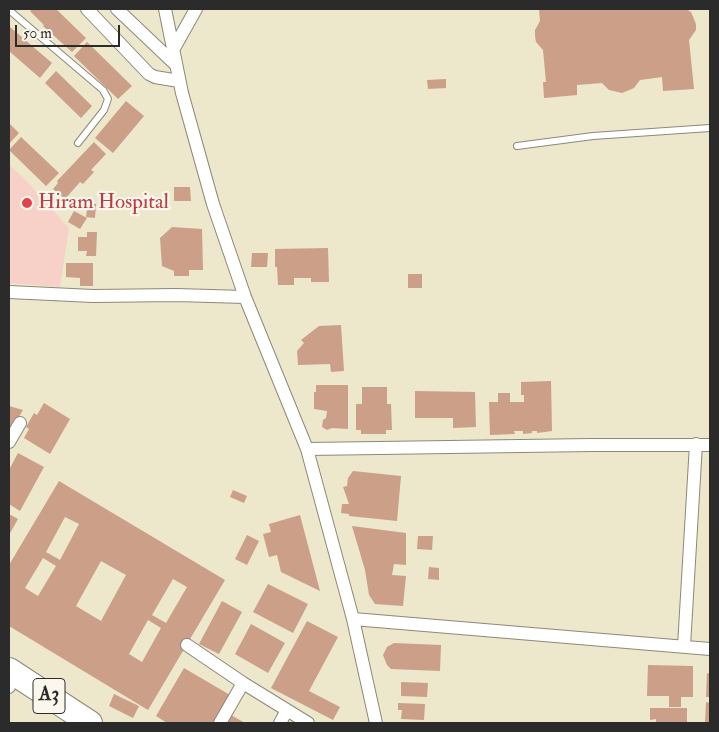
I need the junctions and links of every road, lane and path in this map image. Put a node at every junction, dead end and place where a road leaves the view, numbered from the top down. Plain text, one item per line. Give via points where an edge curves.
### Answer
1 (87, 9) edge
2 (116, 9) edge
3 (166, 9) edge
4 (196, 9) edge
5 (9, 10) edge
6 (173, 50) junction
7 (176, 65) junction
8 (179, 81) junction
9 (710, 128) edge
10 (78, 143) dead end
11 (517, 146) dead end
12 (9, 292) edge
13 (245, 297) junction
14 (20, 423) dead end
15 (9, 442) edge
16 (696, 444) junction
17 (710, 445) edge
18 (307, 449) junction
19 (353, 619) junction
20 (187, 645) dead end
21 (684, 646) junction
22 (710, 649) edge
23 (9, 670) edge
24 (243, 684) junction
25 (9, 686) edge
26 (287, 710) junction
27 (62, 723) edge
28 (90, 723) edge
29 (220, 723) edge
30 (280, 723) edge
31 (308, 723) edge
32 (376, 723) edge

1 - 8 street via 149,74
2 - 7 street
3 - 6 street
4 - 6 street
5 - 10 lane via 104,90 108,99 104,110
6 - 7 street
7 - 8 street
8 - 13 street via 213,204
9 - 11 lane via 593,136
12 - 13 street
13 - 18 street
14 - 15 street
16 - 17 street
16 - 18 street
16 - 21 street
18 - 19 street
19 - 21 street
19 - 32 street
20 - 24 street
21 - 22 street
23 - 28 highway, A3
24 - 26 street
24 - 29 street
25 - 27 highway, A3
26 - 30 street
26 - 31 street

